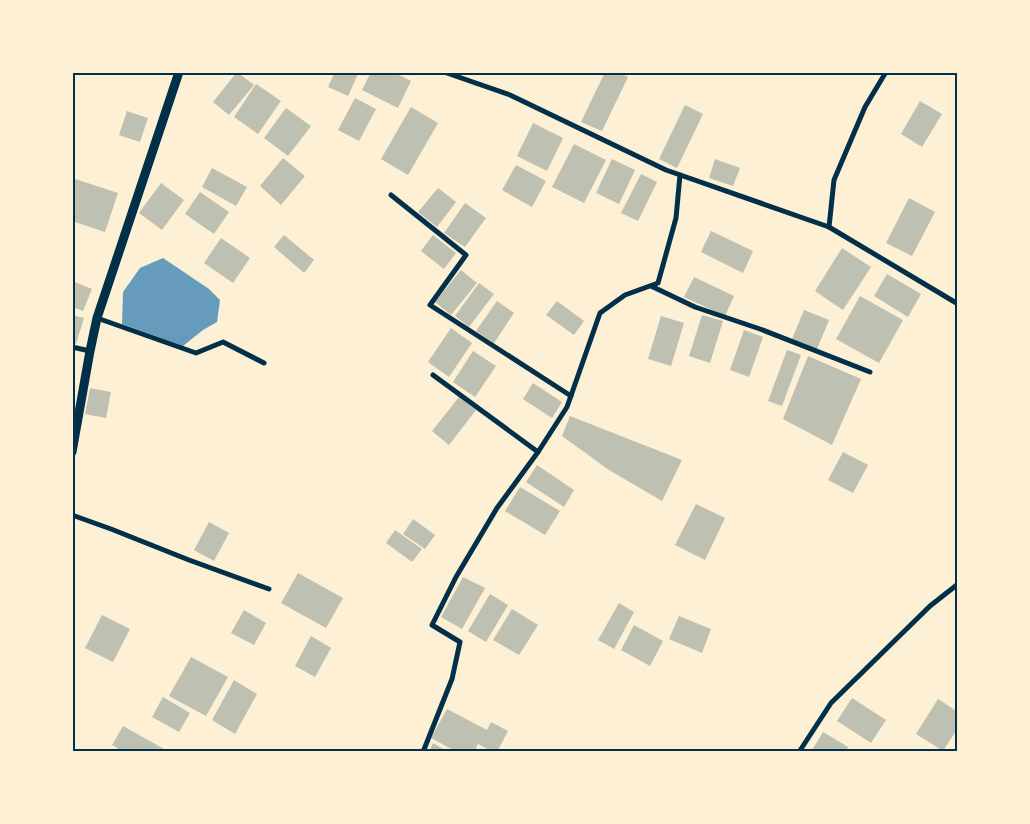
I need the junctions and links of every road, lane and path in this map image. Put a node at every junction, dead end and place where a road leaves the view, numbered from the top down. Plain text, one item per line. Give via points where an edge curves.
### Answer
1 (178, 72) edge
2 (444, 72) edge
3 (886, 72) edge
4 (680, 175) junction
5 (391, 195) dead end
6 (829, 227) junction
7 (651, 286) junction
8 (958, 304) edge
9 (97, 318) junction
10 (72, 347) edge
11 (90, 351) junction
12 (264, 363) dead end
13 (870, 372) dead end
14 (433, 375) dead end
15 (571, 396) junction
16 (72, 452) edge
17 (538, 452) junction
18 (72, 515) edge
19 (958, 584) edge
20 (268, 589) dead end
21 (423, 752) edge
22 (799, 752) edge

1 - 9 street
2 - 4 street via 510,94
3 - 6 street via 865,107 834,180
4 - 6 street
4 - 7 street via 676,218 658,283
5 - 15 street via 466,255 430,304
6 - 8 street
7 - 13 street via 695,307
7 - 15 street via 625,295 600,313
9 - 11 street
9 - 12 street via 196,353 222,342
10 - 11 street
11 - 16 street
14 - 17 street
15 - 17 street
17 - 21 street via 497,508 432,625 460,642 452,679
18 - 20 street
19 - 22 street via 930,606 831,703

